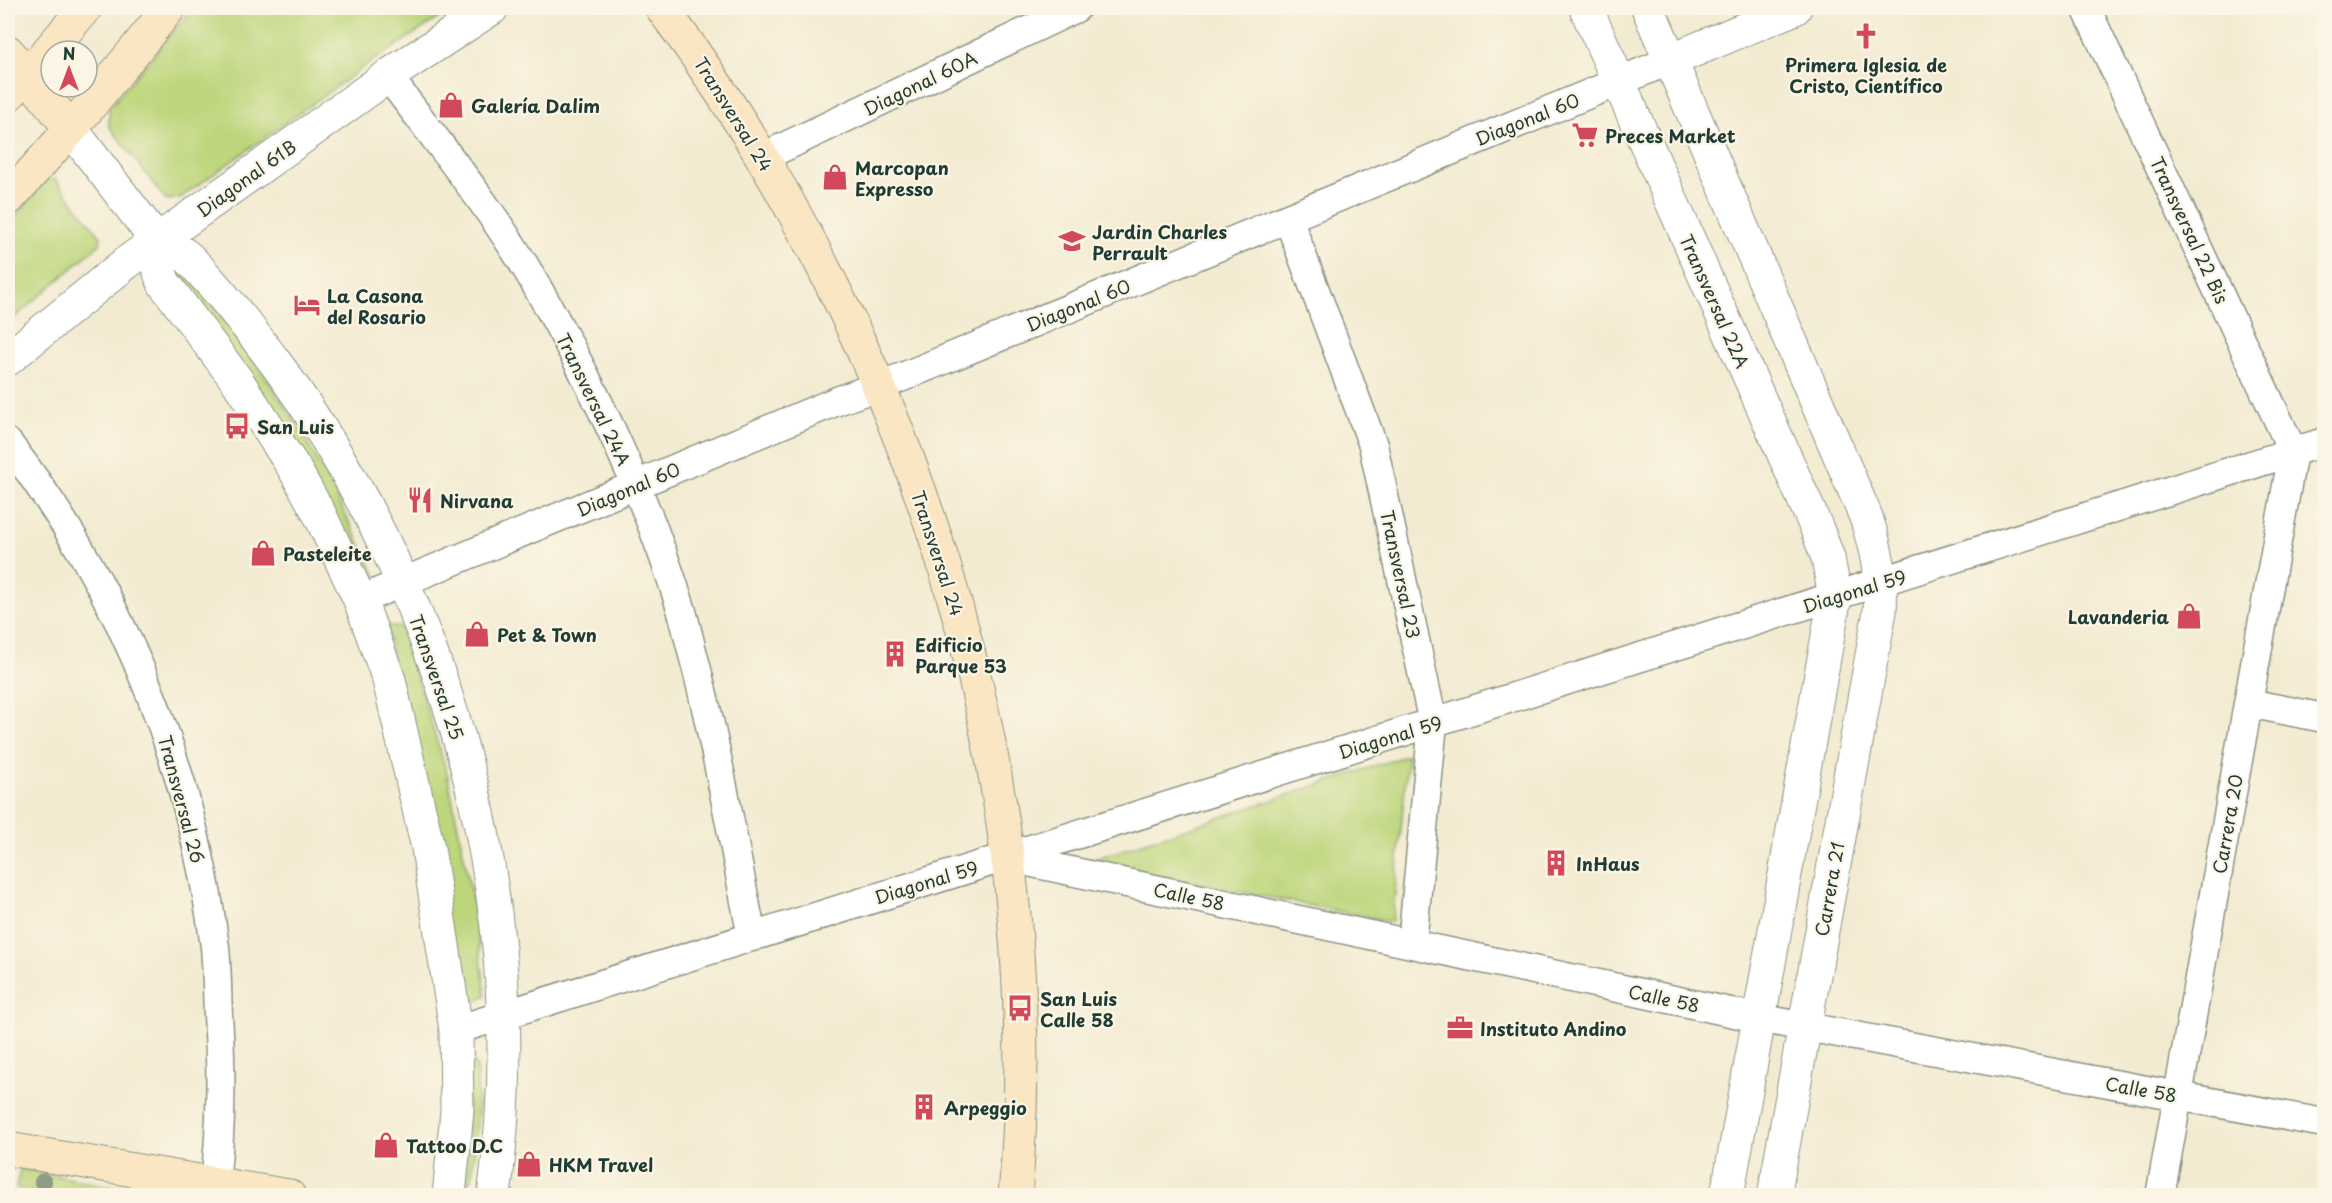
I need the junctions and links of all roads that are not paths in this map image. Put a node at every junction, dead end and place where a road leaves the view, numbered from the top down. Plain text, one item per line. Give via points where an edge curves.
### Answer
1 (85, 8) edge
2 (169, 8) edge
3 (492, 8) edge
4 (662, 8) edge
5 (1076, 8) edge
6 (1586, 8) edge
7 (1648, 8) edge
8 (1795, 8) edge
9 (2086, 8) edge
10 (1671, 60) junction
11 (14, 74) edge
12 (388, 76) junction
13 (1618, 82) junction
14 (71, 129) junction
15 (763, 157) junction
16 (8, 199) edge
17 (1288, 218) junction
18 (156, 241) junction
19 (8, 359) edge
20 (879, 387) junction
21 (8, 442) edge
22 (2325, 442) edge
23 (2293, 452) junction
24 (636, 486) junction
25 (403, 582) junction
26 (1882, 582) junction
27 (1835, 597) junction
28 (360, 600) junction
29 (2248, 703) junction
30 (2325, 718) edge
31 (1432, 723) junction
32 (1007, 857) junction
33 (752, 937) junction
34 (1412, 944) junction
35 (502, 1016) junction
36 (1758, 1018) junction
37 (1804, 1027) junction
38 (456, 1030) junction
39 (2178, 1096) junction
40 (2325, 1123) edge
41 (8, 1149) edge
42 (214, 1189) edge
43 (289, 1196) edge
44 (449, 1196) edge
45 (494, 1196) edge
46 (1015, 1196) edge
47 (1726, 1196) edge
48 (1774, 1196) edge
49 (2160, 1196) edge

1 - 11 main road
2 - 14 main road
3 - 12 street, Diagonal 61B
4 - 15 main road, Transversal 24
5 - 15 street, Diagonal 60A
6 - 13 street, Transversal 22A
7 - 10 street
8 - 10 street, Diagonal 60
9 - 23 street, Transversal 22 Bis
10 - 13 street, Diagonal 60
10 - 26 street via 1866,517
11 - 14 main road
12 - 18 street, Diagonal 61B
12 - 24 street, Transversal 24A via 531,276 585,377
13 - 17 street, Diagonal 60
13 - 27 street, Transversal 22A via 1817,529 1828,558
14 - 16 main road
14 - 18 street, Transversal 25
15 - 20 main road, Transversal 24 via 839,299
17 - 20 street, Diagonal 60
17 - 31 street, Transversal 23 via 1373,445
18 - 19 street, Diagonal 61B
18 - 25 street, Transversal 25 via 184,254 213,285 300,397 367,508
18 - 28 street via 164,282 238,382 294,468
20 - 24 street, Diagonal 60
20 - 32 main road, Transversal 24 via 923,503 960,621 989,742
21 - 42 street, Transversal 26 via 44,489 107,595 158,708 194,826 215,948 221,1072
22 - 23 street, Diagonal 59
23 - 26 street, Diagonal 59
23 - 29 street, Carrera 20
24 - 25 street, Diagonal 60
24 - 33 street, Transversal 24A via 680,605 709,717
25 - 28 street, Diagonal 60
25 - 35 street, Transversal 25 via 443,687 483,838 496,927
26 - 27 street, Diagonal 59
26 - 37 street, Carrera 21 via 1880,611
27 - 31 street, Diagonal 59
27 - 36 street
28 - 38 street via 389,680 408,757 428,848
29 - 30 street
29 - 39 street, Carrera 20
31 - 32 street, Diagonal 59
31 - 34 street, Transversal 23
32 - 33 street, Diagonal 59
32 - 34 street, Calle 58
32 - 46 main road, Transversal 24 via 1020,1008 1021,1089
33 - 35 street, Diagonal 59
34 - 36 street, Calle 58
35 - 38 street, Diagonal 59
35 - 45 street, Transversal 25 via 502,1092
36 - 37 street, Calle 58
36 - 47 street
37 - 39 street, Calle 58
37 - 48 street, Carrera 21
38 - 44 street via 457,1111
39 - 40 street, Calle 58
39 - 49 street, Carrera 20
41 - 42 main road
42 - 43 main road

